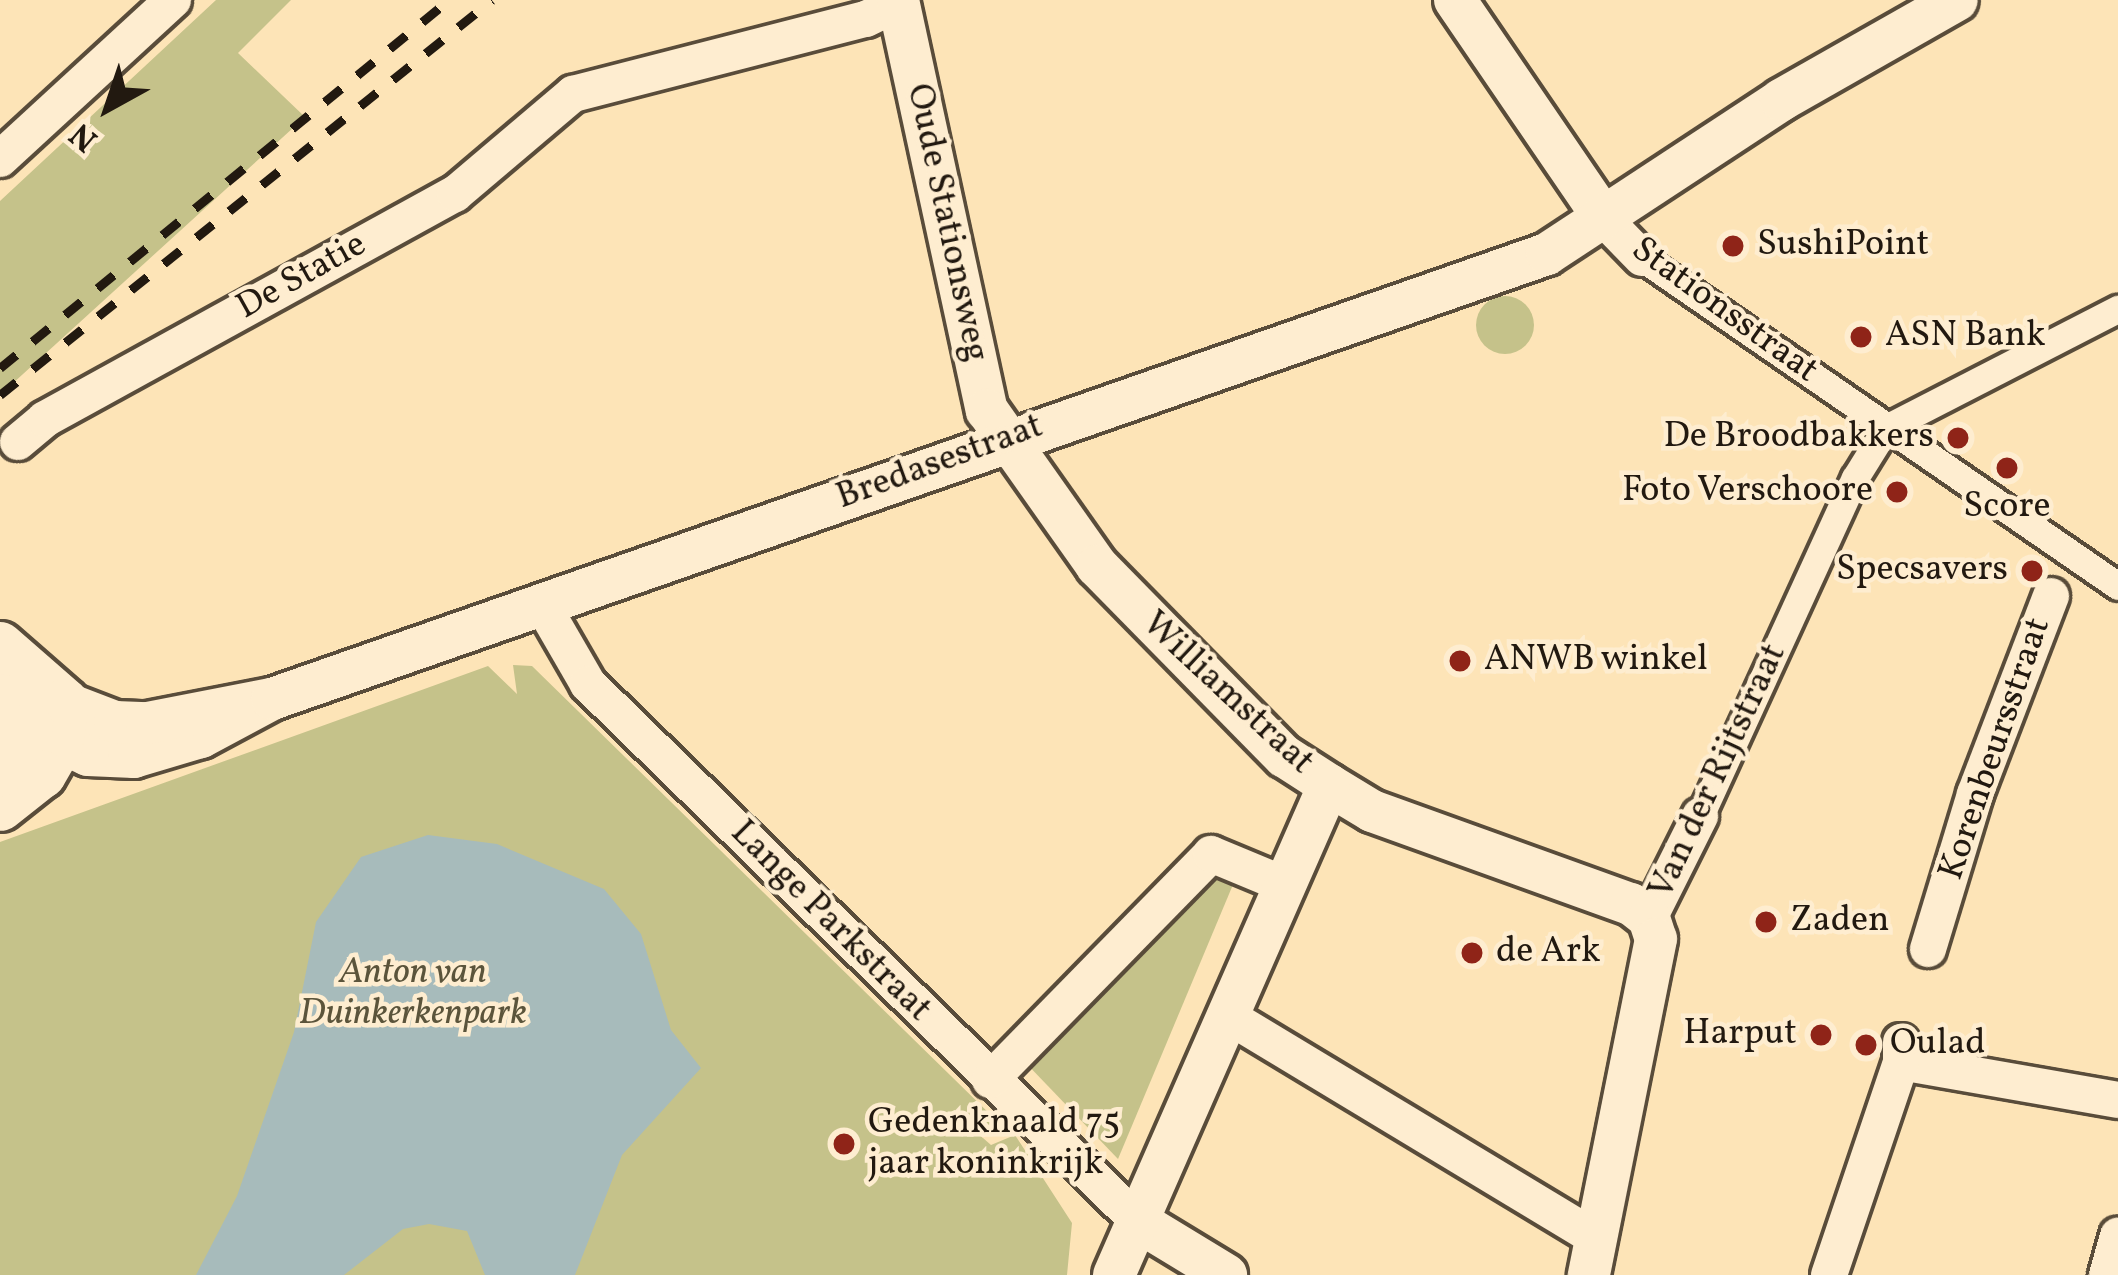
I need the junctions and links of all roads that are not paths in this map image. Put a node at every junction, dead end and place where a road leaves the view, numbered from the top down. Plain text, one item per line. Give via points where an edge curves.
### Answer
1 (173, 0) edge
2 (1455, 0) edge
3 (1957, 0) edge
4 (896, 3) edge
5 (573, 94) joint
6 (0, 159) edge
7 (1605, 220) junction
8 (1642, 257) joint
9 (2118, 309) edge
10 (1886, 428) junction
11 (1003, 440) junction
12 (18, 442) dead end
13 (2071, 553) junction
14 (2118, 586) edge
15 (2051, 596) joint
16 (543, 606) junction
17 (0, 646) edge
18 (38, 718) edge
19 (0, 772) edge
20 (1329, 785) junction
21 (0, 807) edge
22 (1700, 816) joint
23 (1282, 884) junction
24 (1649, 918) junction
25 (1928, 949) dead end
26 (1226, 1015) junction
27 (990, 1080) junction
28 (2118, 1100) edge
29 (1139, 1222) junction
30 (2118, 1237) edge
31 (1592, 1256) edge
32 (1114, 1275) edge
33 (1226, 1275) edge
34 (1829, 1275) edge
35 (2107, 1275) edge

1 - 6 street
2 - 7 street, Stationsstraat
3 - 7 street, Bredasestraat via 1781,100
4 - 5 street, Oude Stationsweg via 866,20
4 - 11 street, Oude Stationsweg via 987,410
5 - 12 street, De Statie via 455,194 45,419
7 - 8 street, Stationsstraat
7 - 11 street, Bredasestraat via 1546,254
8 - 10 street, Stationsstraat
9 - 10 street
10 - 13 street, Stationsstraat
10 - 22 street, Van der Rijtstraat via 1855,478
11 - 16 street, Bredasestraat
11 - 20 street, Williamstraat via 1147,624 1284,756
13 - 14 street, Stationsstraat
13 - 15 street, Korenbeursstraat
15 - 25 street, Korenbeursstraat via 1975,794
16 - 18 street, Bredasestraat via 272,699 201,736 134,758
16 - 27 street, Lange Parkstraat via 588,683
17 - 18 main road
18 - 19 main road
18 - 21 main road via 29,791
20 - 23 street
20 - 24 street, Williamstraat via 1372,811 1631,904
22 - 24 street, Van der Rijtstraat
23 - 26 street
23 - 27 street via 1211,854
24 - 31 street, Van der Rijtstraat via 1655,939
26 - 29 street
26 - 31 street
27 - 29 street, Lange Parkstraat
28 - 34 street via 1901,1052
29 - 32 street
29 - 33 street
30 - 35 street

